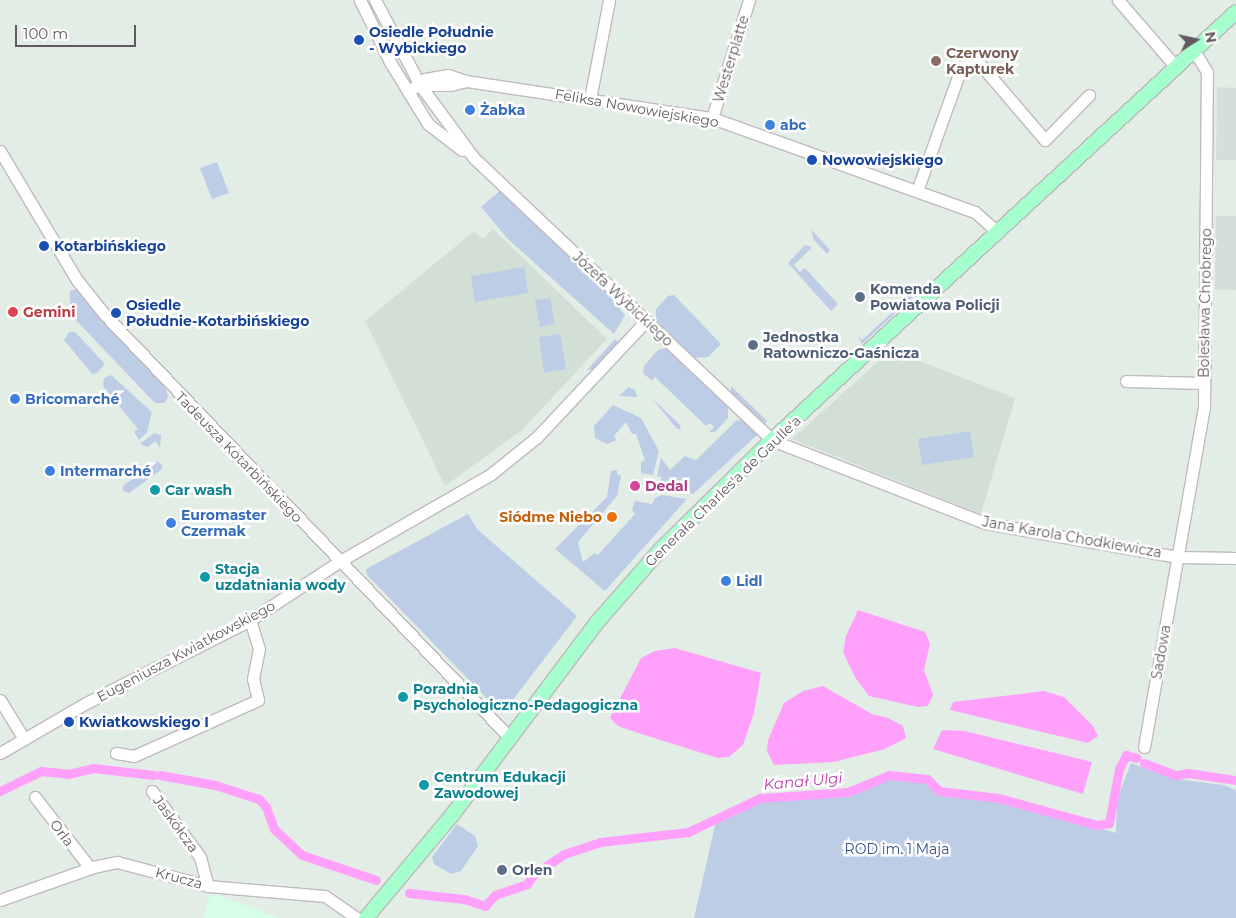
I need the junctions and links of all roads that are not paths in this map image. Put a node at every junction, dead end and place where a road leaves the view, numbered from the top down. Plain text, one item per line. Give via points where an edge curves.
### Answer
1 (360, 0) edge
2 (375, 0) edge
3 (609, 0) edge
4 (749, 0) edge
5 (1118, 0) edge
6 (1236, 12) edge
7 (1194, 50) junction
8 (1176, 67) junction
9 (420, 85) junction
10 (408, 92) junction
11 (1089, 95) dead end
12 (590, 99) junction
13 (712, 118) junction
14 (0, 151) edge
15 (474, 158) junction
16 (916, 191) junction
17 (998, 233) junction
18 (646, 321) junction
19 (1126, 380) dead end
20 (1204, 383) junction
21 (772, 440) junction
22 (1178, 557) junction
23 (1236, 558) edge
24 (340, 561) junction
25 (250, 620) junction
26 (0, 700) edge
27 (510, 738) junction
28 (24, 739) junction
29 (1144, 747) dead end
30 (0, 752) edge
31 (116, 753) dead end
32 (152, 791) dead end
33 (35, 797) dead end
34 (90, 868) junction
35 (208, 886) junction
36 (0, 900) edge
37 (357, 918) edge
38 (366, 918) edge

1 - 10 street, Józefa Wybickiego
2 - 9 street, Józefa Wybickiego
3 - 12 street
4 - 13 street, Westerplatte
5 - 8 street
6 - 7 main road, Generała Charles'a de Gaulle'a
7 - 8 main road, Generała Charles'a de Gaulle'a
7 - 20 street, Bolesława Chrobrego via 1207,72
8 - 17 main road, Generała Charles'a de Gaulle'a
9 - 10 street, Feliksa Nowowiejskiego
9 - 12 street, Feliksa Nowowiejskiego via 437,75
9 - 15 street, Józefa Wybickiego
10 - 15 street, Józefa Wybickiego via 438,134
11 - 16 street via 1044,140 974,57 961,68
12 - 13 street, Feliksa Nowowiejskiego
13 - 16 street, Feliksa Nowowiejskiego
14 - 24 street, Tadeusza Kotarbińskiego via 76,280 105,316
15 - 18 street, Józefa Wybickiego
16 - 17 street, Feliksa Nowowiejskiego via 975,212
17 - 21 main road, Generała Charles'a de Gaulle'a
18 - 21 street, Józefa Wybickiego
18 - 24 street, Eugeniusza Kwiatkowskiego via 537,437 511,459 459,495
19 - 20 street
20 - 22 street, Bolesława Chrobrego via 1204,408
21 - 22 street, Jana Karola Chodkiewicza via 985,523
21 - 27 main road, Generała Charles'a de Gaulle'a via 690,519 628,585
22 - 23 street, Jana Karola Chodkiewicza
22 - 29 street, Sadowa
24 - 25 street, Eugeniusza Kwiatkowskiego
24 - 27 street, Tadeusza Kotarbińskiego
25 - 28 street, Eugeniusza Kwiatkowskiego via 86,703
25 - 31 street via 259,649 253,678 258,700 134,756
26 - 28 street
27 - 38 main road, Generała Charles'a de Gaulle'a via 453,814
28 - 30 street, Eugeniusza Kwiatkowskiego
32 - 35 street, Jaskółcza via 200,857
33 - 34 street, Orla
34 - 35 street, Krucza via 117,862
34 - 36 street, Krucza
35 - 37 street, Krucza via 325,896

